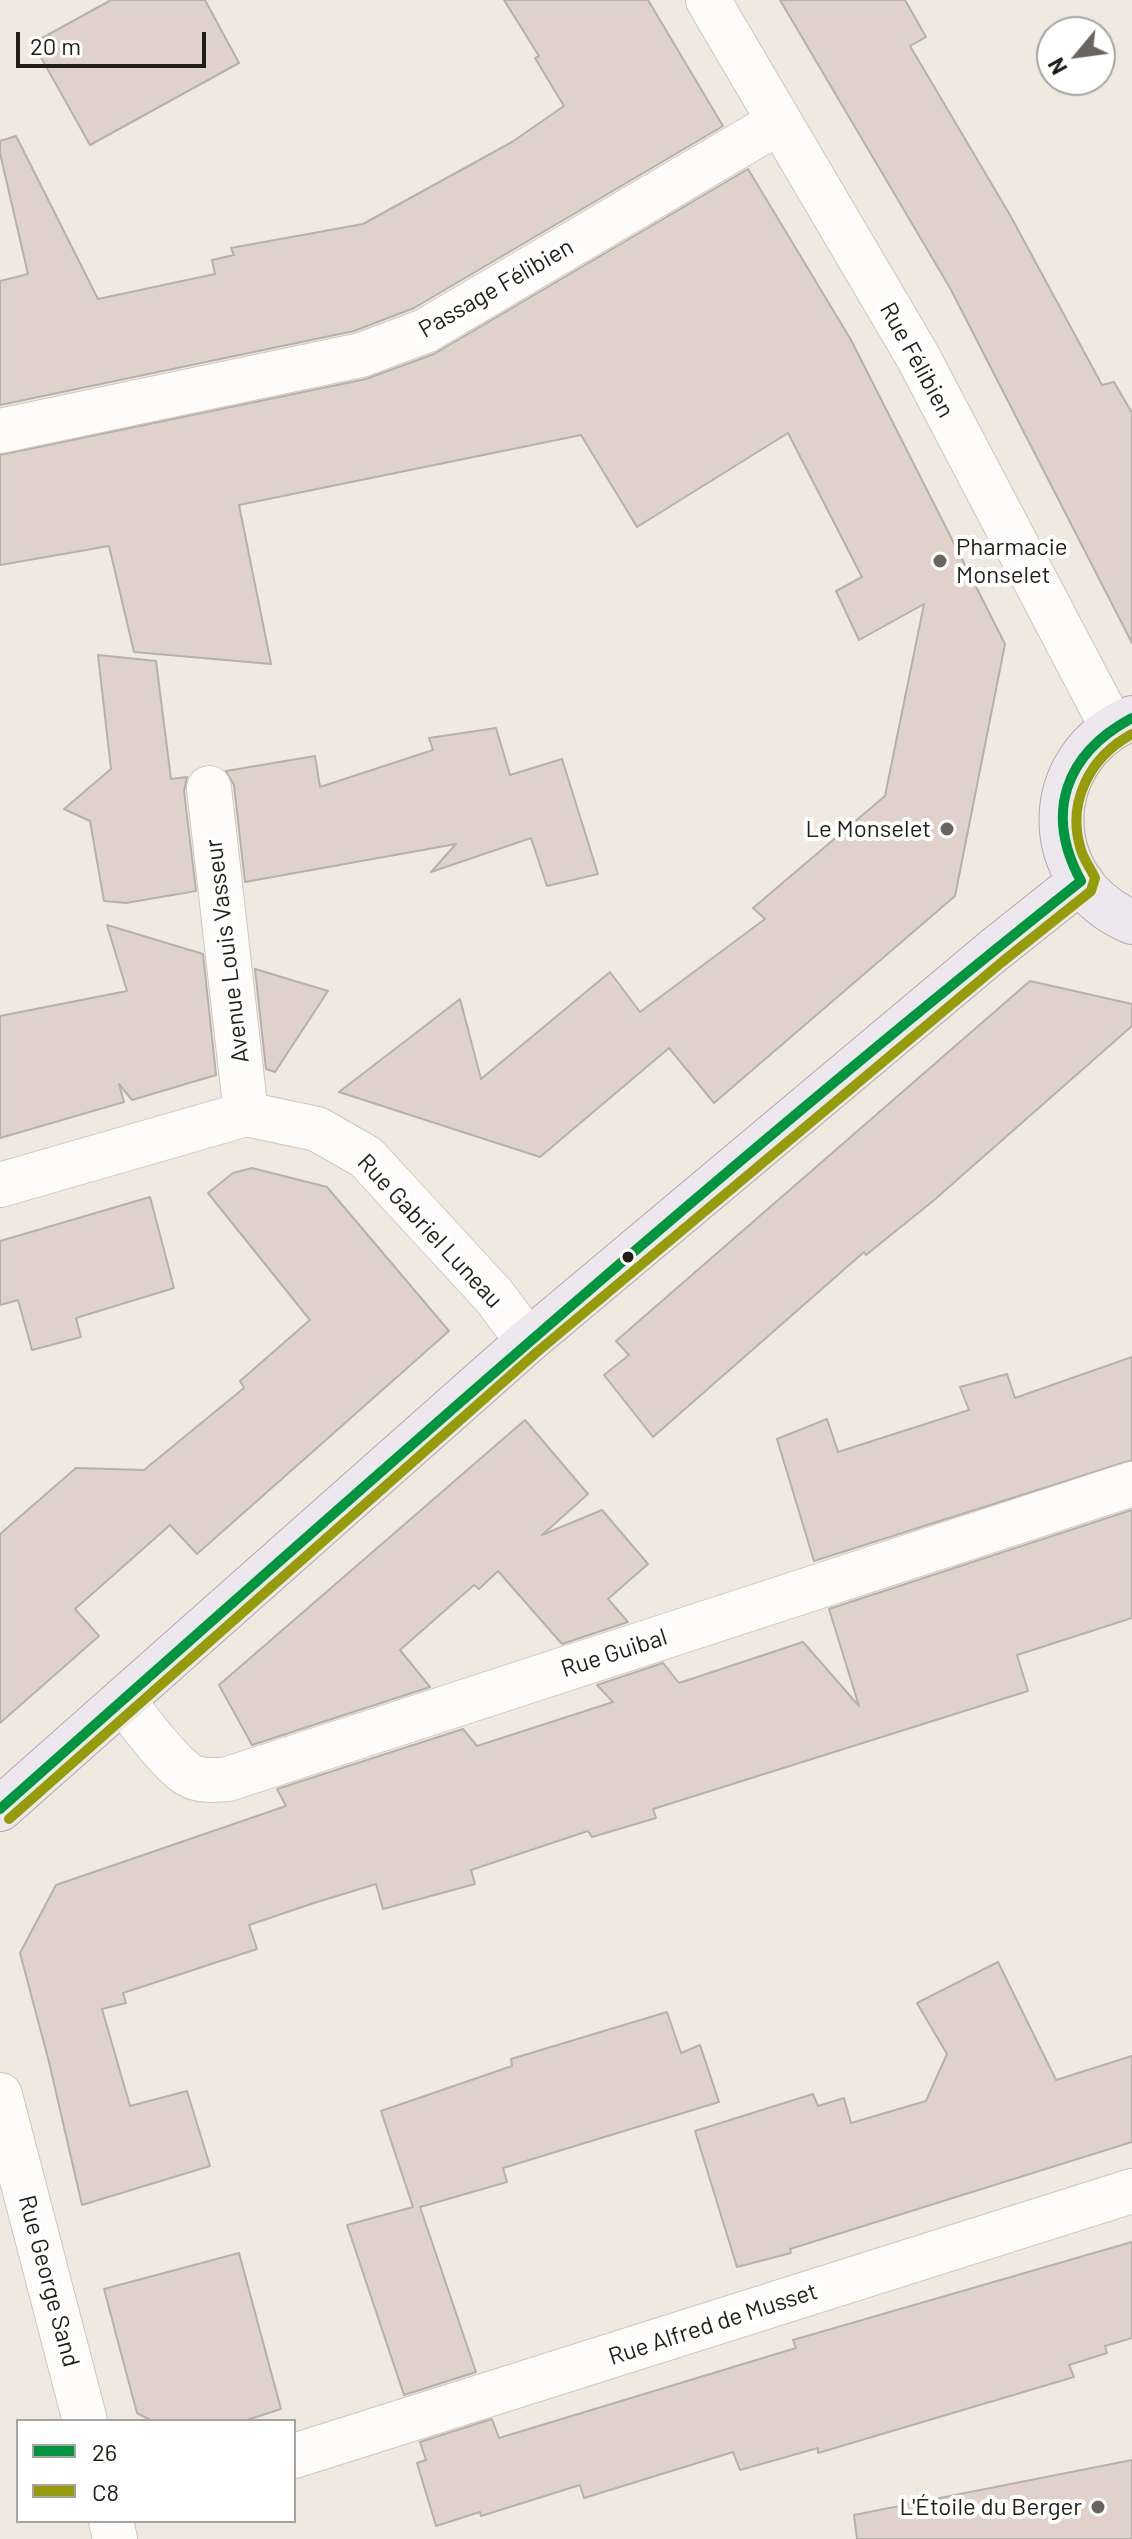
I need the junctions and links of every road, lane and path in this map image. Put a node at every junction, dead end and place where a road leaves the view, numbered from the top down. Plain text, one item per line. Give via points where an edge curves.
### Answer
1 (708, 0) edge
2 (779, 122) junction
3 (0, 431) edge
4 (1122, 723) edge
5 (209, 788) dead end
6 (1081, 881) junction
7 (1132, 922) edge
8 (246, 1114) junction
9 (0, 1185) edge
10 (528, 1341) junction
11 (1132, 1484) edge
12 (124, 1702) junction
13 (0, 1809) edge
14 (0, 2095) edge
15 (1132, 2191) edge
16 (84, 2419) edge
17 (296, 2455) edge

1 - 2 street, Rue Félibien
2 - 3 street, Passage Félibien via 425,331 361,355
2 - 4 street, Rue Félibien via 918,357
4 - 6 main road via 1080,758 1064,795 1062,835
5 - 8 street, Avenue Louis Vasseur
6 - 7 main road via 1105,907
6 - 10 main road
8 - 9 street, Rue Gabriel Luneau
8 - 10 street, Rue Gabriel Luneau via 317,1129 366,1157 494,1296
10 - 12 main road
11 - 12 street, Rue Guibal via 228,1779 190,1776
12 - 13 main road
14 - 16 street, Rue George Sand
15 - 17 street, Rue Alfred de Musset

